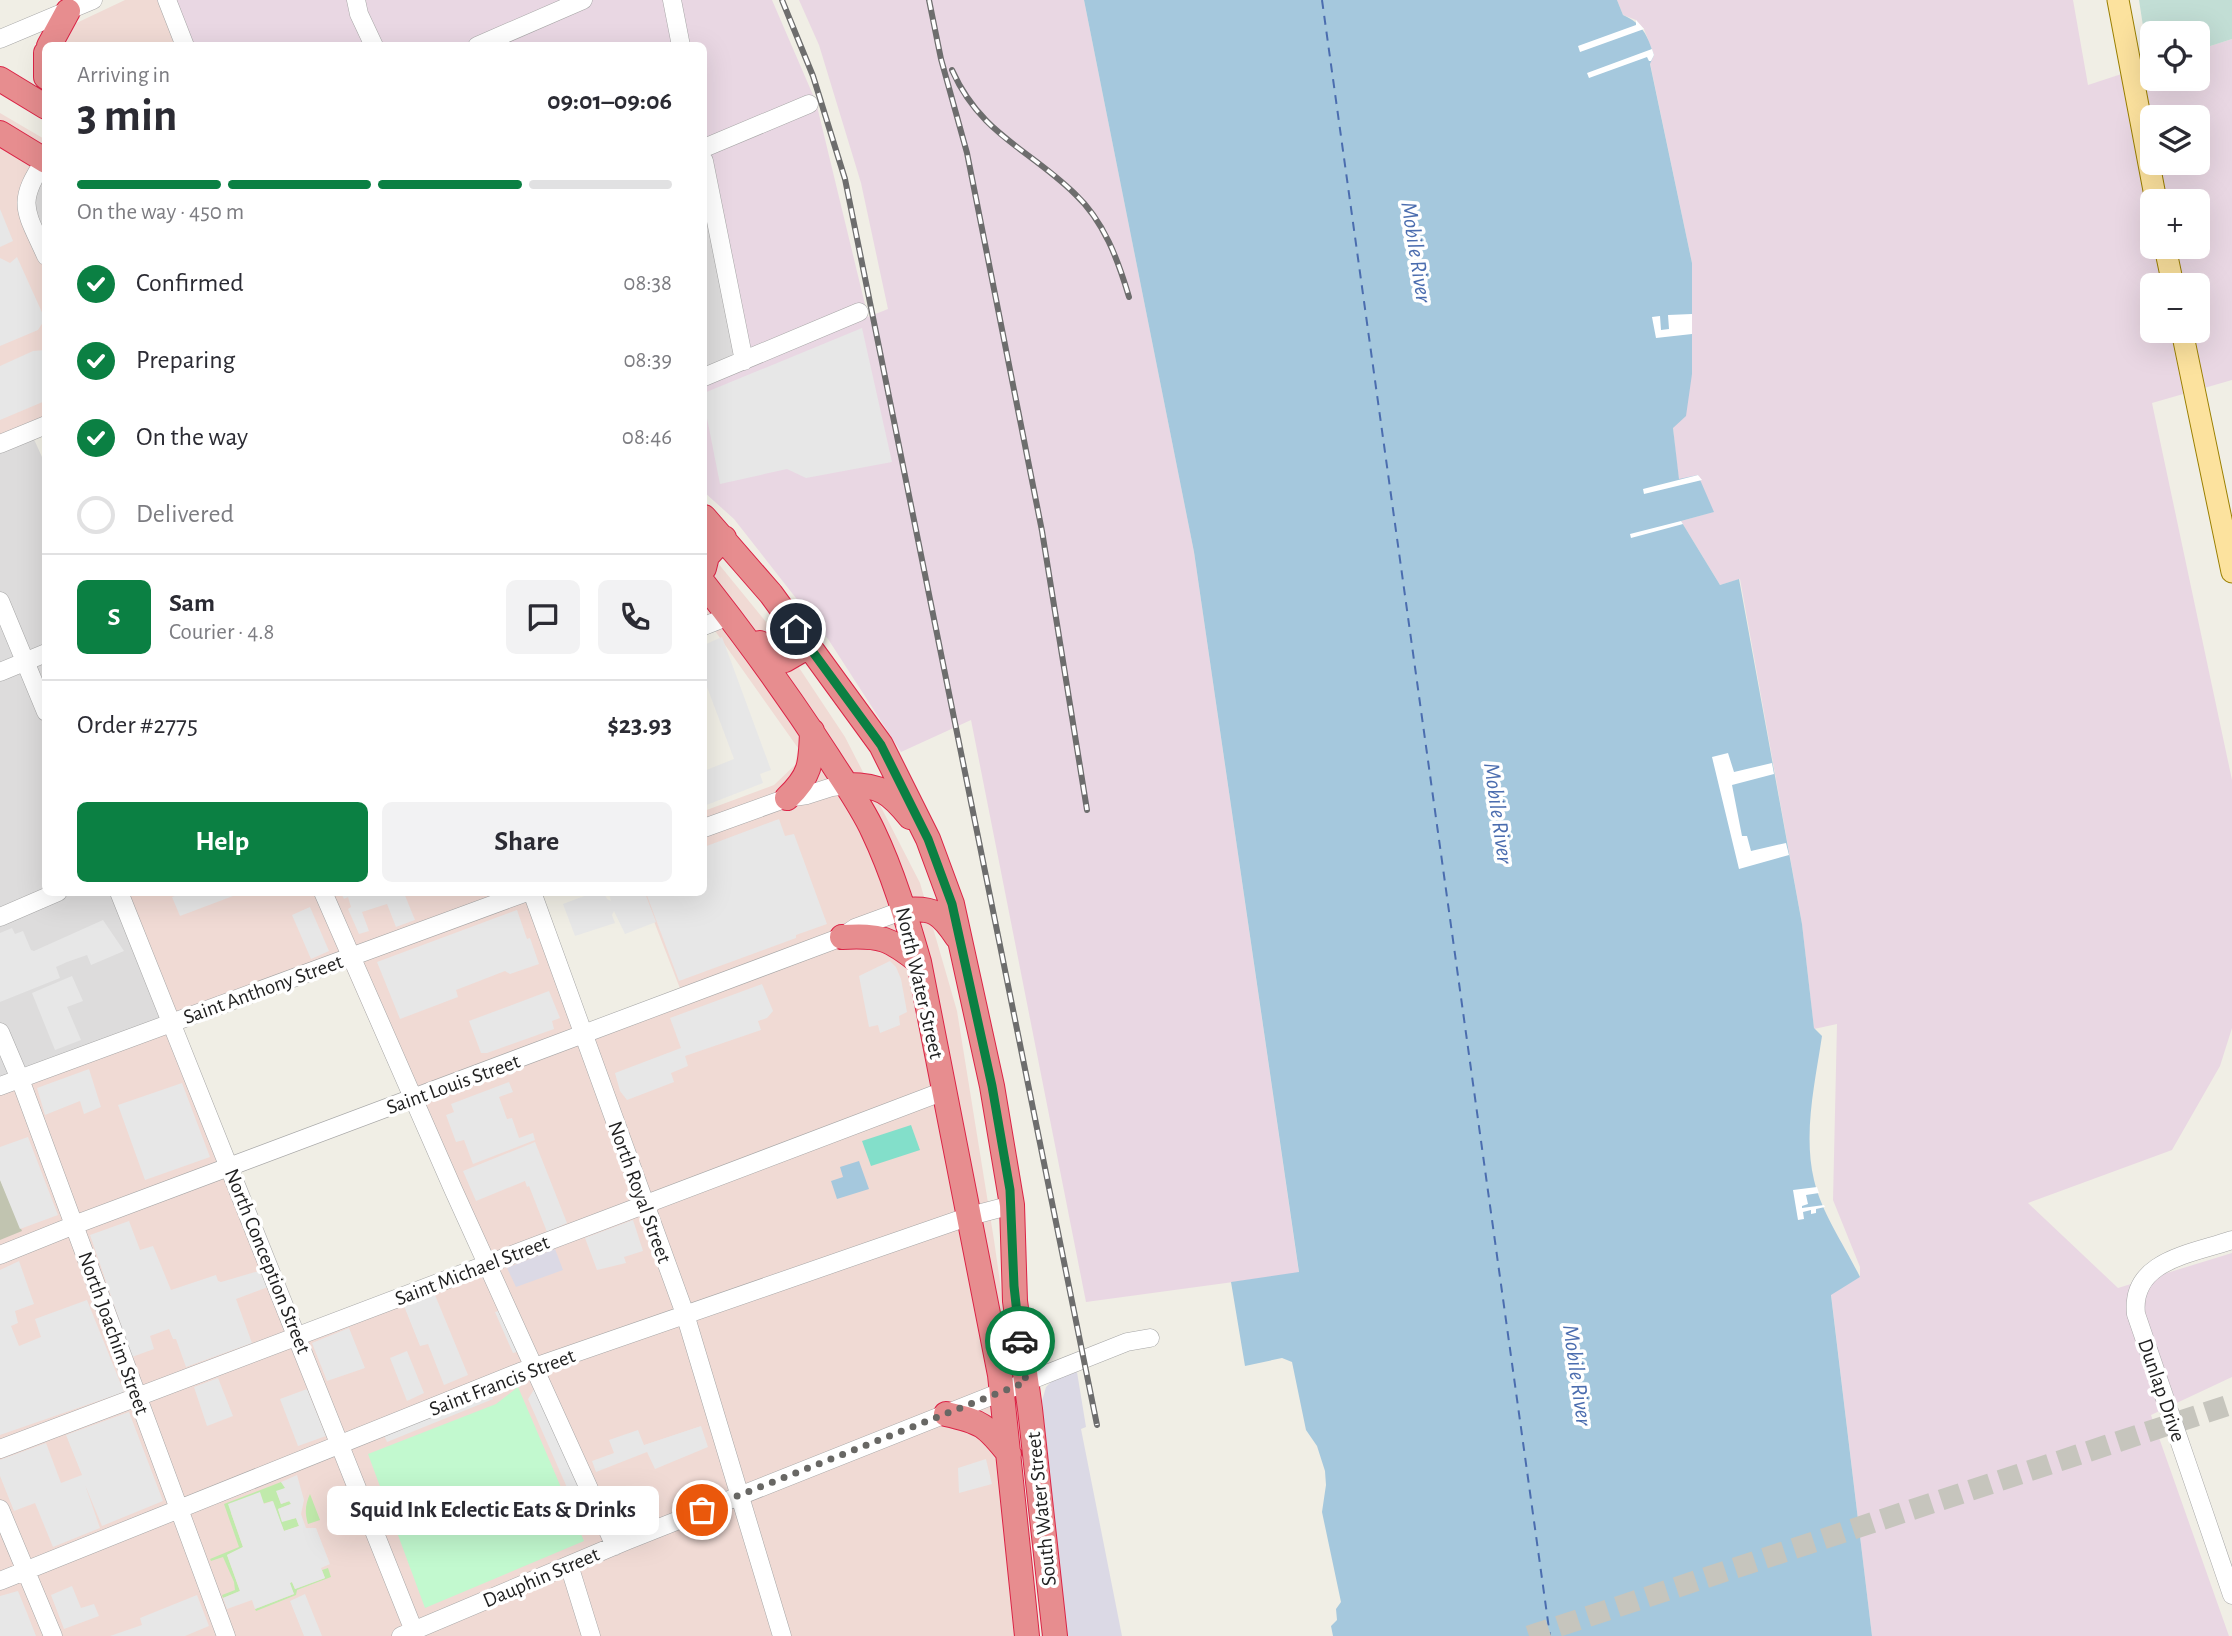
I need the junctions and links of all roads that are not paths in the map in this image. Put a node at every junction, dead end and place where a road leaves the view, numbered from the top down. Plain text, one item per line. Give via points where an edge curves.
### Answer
1 (93, 0) edge
2 (167, 0) edge
3 (356, 0) edge
4 (583, 0) edge
5 (672, 0) edge
6 (2118, 0) edge
7 (68, 11) junction
8 (0, 39) edge
9 (51, 42) edge
10 (183, 42) edge
11 (372, 42) edge
12 (486, 42) edge
13 (680, 42) edge
14 (0, 79) edge
15 (810, 104) dead end
16 (42, 105) edge
17 (0, 134) edge
18 (707, 147) edge
19 (42, 159) edge
20 (42, 166) edge
21 (707, 176) edge
22 (2154, 189) edge
23 (42, 246) edge
24 (859, 312) dead end
25 (2184, 343) edge
26 (744, 361) junction
27 (707, 376) edge
28 (42, 427) edge
29 (0, 444) edge
30 (707, 520) edge
31 (724, 538) junction
32 (707, 556) edge
33 (2232, 572) edge
34 (707, 588) edge
35 (0, 601) edge
36 (729, 616) junction
37 (707, 625) edge
38 (809, 646) junction
39 (42, 655) edge
40 (25, 662) junction
41 (0, 672) edge
42 (42, 702) edge
43 (812, 731) junction
44 (848, 785) junction
45 (786, 798) junction
46 (707, 827) edge
47 (932, 849) junction
48 (49, 896) edge
49 (121, 896) edge
50 (325, 896) edge
51 (518, 896) edge
52 (530, 896) edge
53 (904, 910) junction
54 (0, 917) edge
55 (842, 937) junction
56 (963, 946) junction
57 (351, 957) junction
58 (919, 962) junction
59 (173, 1023) junction
60 (0, 1032) edge
61 (582, 1035) junction
62 (20, 1079) junction
63 (0, 1086) edge
64 (944, 1091) junction
65 (413, 1098) junction
66 (231, 1167) junction
67 (645, 1205) junction
68 (1012, 1205) junction
69 (970, 1216) junction
70 (74, 1225) junction
71 (2232, 1240) edge
72 (0, 1255) edge
73 (487, 1265) junction
74 (685, 1314) junction
75 (298, 1336) junction
76 (1150, 1338) dead end
77 (535, 1368) junction
78 (1026, 1382) junction
79 (1002, 1392) junction
80 (138, 1397) junction
81 (946, 1414) junction
82 (341, 1443) junction
83 (0, 1449) edge
84 (1009, 1454) junction
85 (739, 1495) junction
86 (0, 1509) edge
87 (179, 1509) junction
88 (615, 1546) junction
89 (569, 1565) junction
90 (26, 1571) junction
91 (0, 1581) edge
92 (2232, 1595) edge
93 (411, 1634) edge
94 (53, 1636) edge
95 (226, 1636) edge
96 (592, 1636) edge
97 (782, 1636) edge
98 (1027, 1636) edge
99 (1055, 1636) edge

1 - 7 street
2 - 10 street
3 - 11 street
4 - 12 street
5 - 13 street
6 - 22 main road
7 - 8 street
7 - 9 highway
14 - 16 highway
15 - 18 street
17 - 19 highway
20 - 23 street via 27,191 25,206
21 - 26 street
24 - 26 street
25 - 33 main road
26 - 27 street
28 - 29 street
30 - 31 highway
31 - 32 highway
31 - 38 highway
34 - 36 highway, North Water Street
35 - 40 street
36 - 37 street
36 - 38 highway via 748,628 775,661
36 - 43 highway, North Water Street
38 - 47 highway via 881,745
39 - 40 street
40 - 41 street
40 - 42 street
43 - 44 highway, North Water Street
43 - 45 highway via 807,775
44 - 45 street
44 - 47 highway via 871,786 895,799
44 - 53 highway, North Water Street via 872,829
45 - 46 street
47 - 53 highway via 936,881 932,891
47 - 56 highway
48 - 54 street
49 - 59 street, North Conception Street
50 - 57 street
51 - 57 street, Saint Anthony Street
52 - 61 street, North Royal Street
53 - 55 street, Saint Louis Street
53 - 56 highway via 930,909 941,915
53 - 58 highway, North Water Street
55 - 58 highway via 882,938
55 - 61 street, Saint Louis Street
56 - 68 highway
57 - 59 street, Saint Anthony Street
57 - 65 street
58 - 64 highway, North Water Street
59 - 62 street, Saint Anthony Street
59 - 66 street, North Conception Street
60 - 62 street, North Joachim Street
61 - 65 street, Saint Louis Street
61 - 67 street, North Royal Street
62 - 63 street, Saint Anthony Street
62 - 70 street, North Joachim Street
64 - 67 street, Saint Michael Street
64 - 69 highway, North Water Street
65 - 66 street, Saint Louis Street
65 - 73 street
66 - 70 street, Saint Louis Street
66 - 75 street, North Conception Street
67 - 73 street, Saint Michael Street
67 - 74 street, North Royal Street
68 - 69 street, Saint Francis Street
68 - 78 highway via 1015,1301
69 - 74 street, Saint Francis Street
69 - 79 highway, North Water Street
70 - 72 street, Saint Louis Street
70 - 80 street, North Joachim Street
71 - 92 street, Dunlap Drive via 2153,1269 2143,1278 2134,1300
73 - 75 street, Saint Michael Street
73 - 77 street
74 - 77 street, Saint Francis Street
74 - 85 street, North Royal Street
75 - 80 street, Saint Michael Street
75 - 82 street, North Conception Street
76 - 78 street, Dauphin Street via 1127,1342
77 - 82 street, Saint Francis Street
77 - 88 street
78 - 79 street, Dauphin Street
78 - 99 highway, South Water Street
79 - 81 street, Dauphin Street
79 - 84 highway, South Water Street
80 - 83 street, Saint Michael Street
80 - 87 street, North Joachim Street
81 - 84 highway via 979,1422
81 - 85 street, Dauphin Street
82 - 87 street, Saint Francis Street
82 - 93 street, North Conception Street
84 - 98 highway, South Water Street
85 - 88 street, Dauphin Street
85 - 97 street, North Royal Street
86 - 90 street
87 - 90 street, Saint Francis Street
87 - 95 street, North Joachim Street
88 - 89 street, Dauphin Street
89 - 93 street, Dauphin Street
89 - 96 street
90 - 91 street, Saint Francis Street
90 - 94 street

